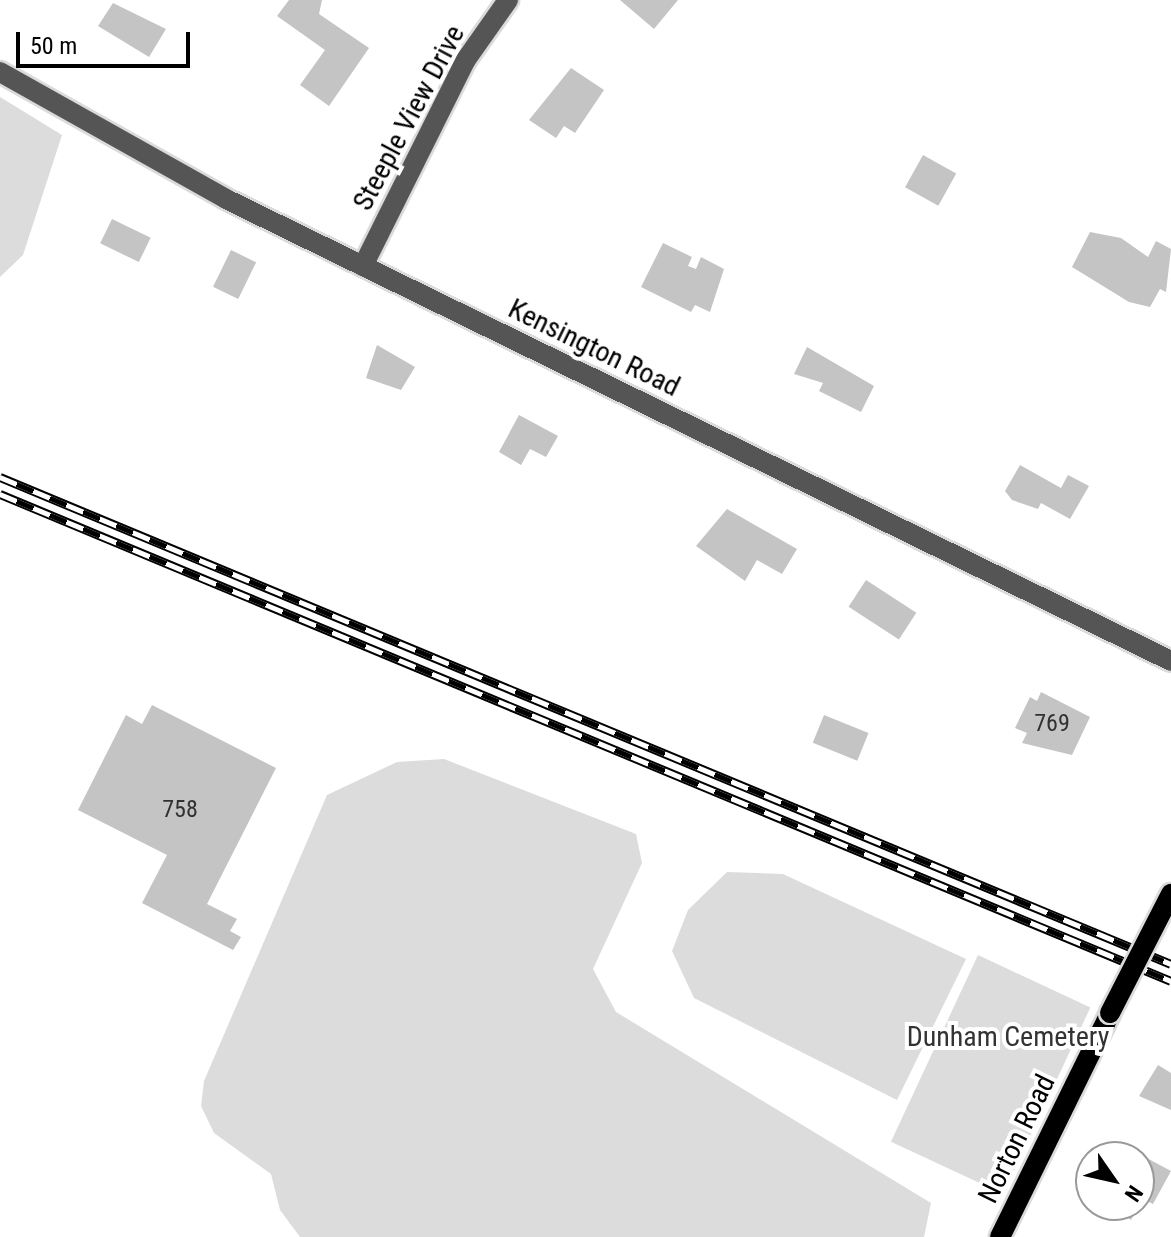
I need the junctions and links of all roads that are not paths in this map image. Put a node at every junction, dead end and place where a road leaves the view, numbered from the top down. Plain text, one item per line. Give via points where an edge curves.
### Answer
1 (508, 0) edge
2 (0, 72) edge
3 (363, 266) junction
4 (1171, 661) edge
5 (1171, 894) edge
6 (1000, 1237) edge

1 - 3 street, Steeple View Drive via 465,61
2 - 3 street, Kensington Road via 94,129
3 - 4 street, Kensington Road
5 - 6 main road, Norton Road, bridge

